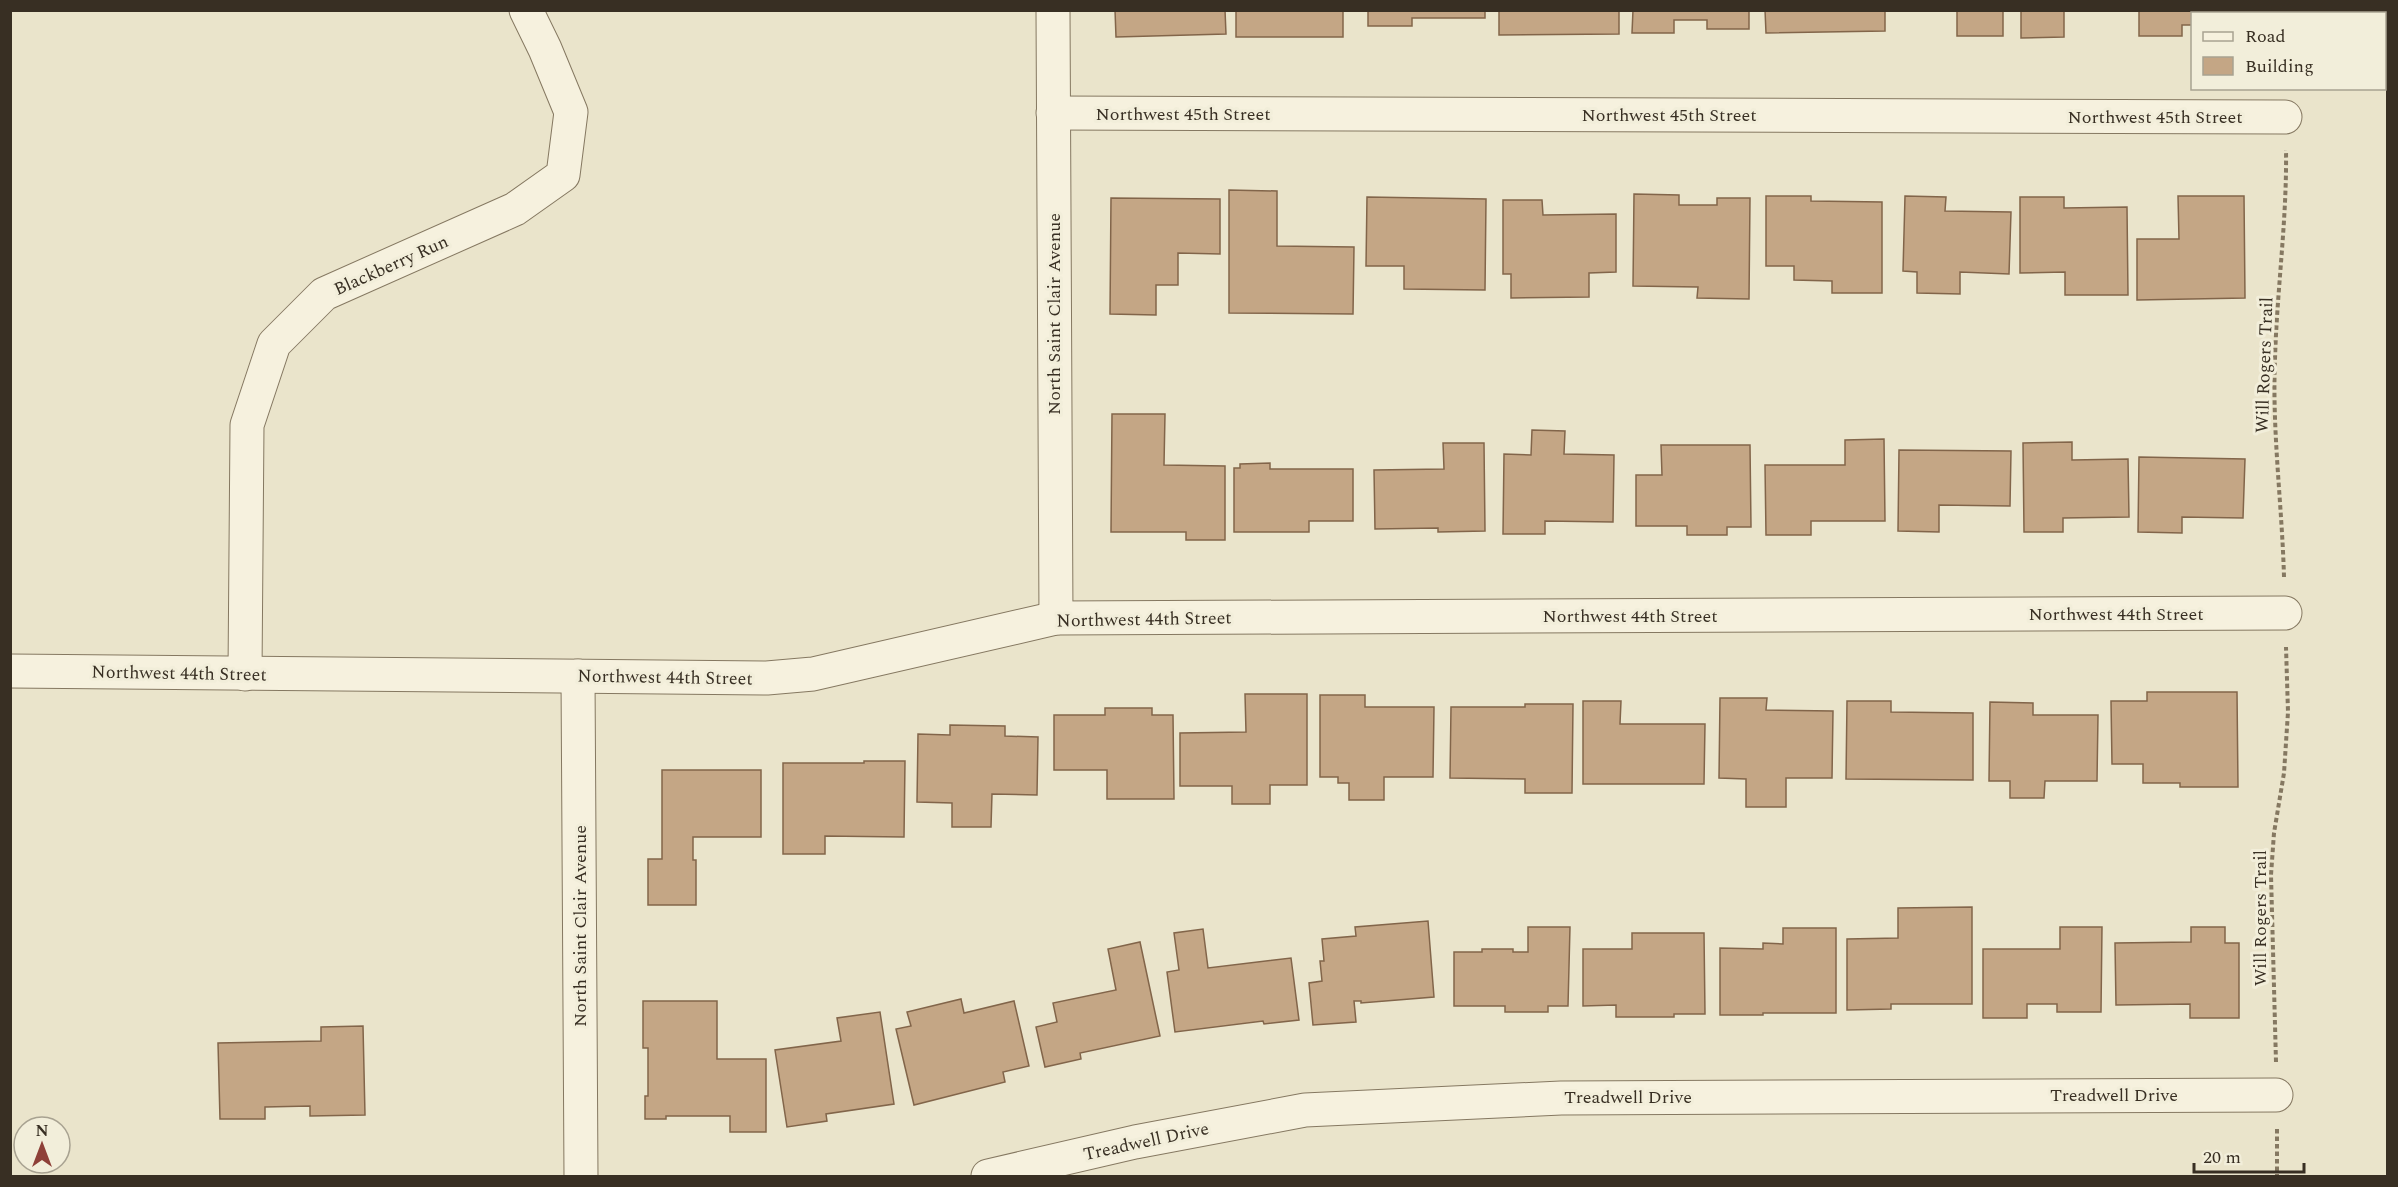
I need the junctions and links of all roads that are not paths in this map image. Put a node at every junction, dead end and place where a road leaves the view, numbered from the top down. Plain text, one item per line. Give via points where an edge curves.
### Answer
1 (526, 10) edge
2 (1053, 10) edge
3 (1053, 113) junction
4 (2285, 117) dead end
5 (2285, 613) dead end
6 (1056, 618) junction
7 (10, 671) edge
8 (245, 674) junction
9 (578, 676) junction
10 (2276, 1095) dead end
11 (581, 1176) edge
12 (988, 1176) edge

1 - 8 street, Blackberry Run via 571,112 563,175 515,209 324,294 274,344 247,425
2 - 3 street, North Saint Clair Avenue
3 - 4 street, Northwest 45th Street
3 - 6 street, North Saint Clair Avenue
5 - 6 street, Northwest 44th Street
6 - 9 street, Northwest 44th Street via 813,674 767,678
7 - 8 street, Northwest 44th Street
8 - 9 street, Northwest 44th Street
9 - 11 street, North Saint Clair Avenue
10 - 12 street, Treadwell Drive via 1562,1098 1305,1110 1135,1142

